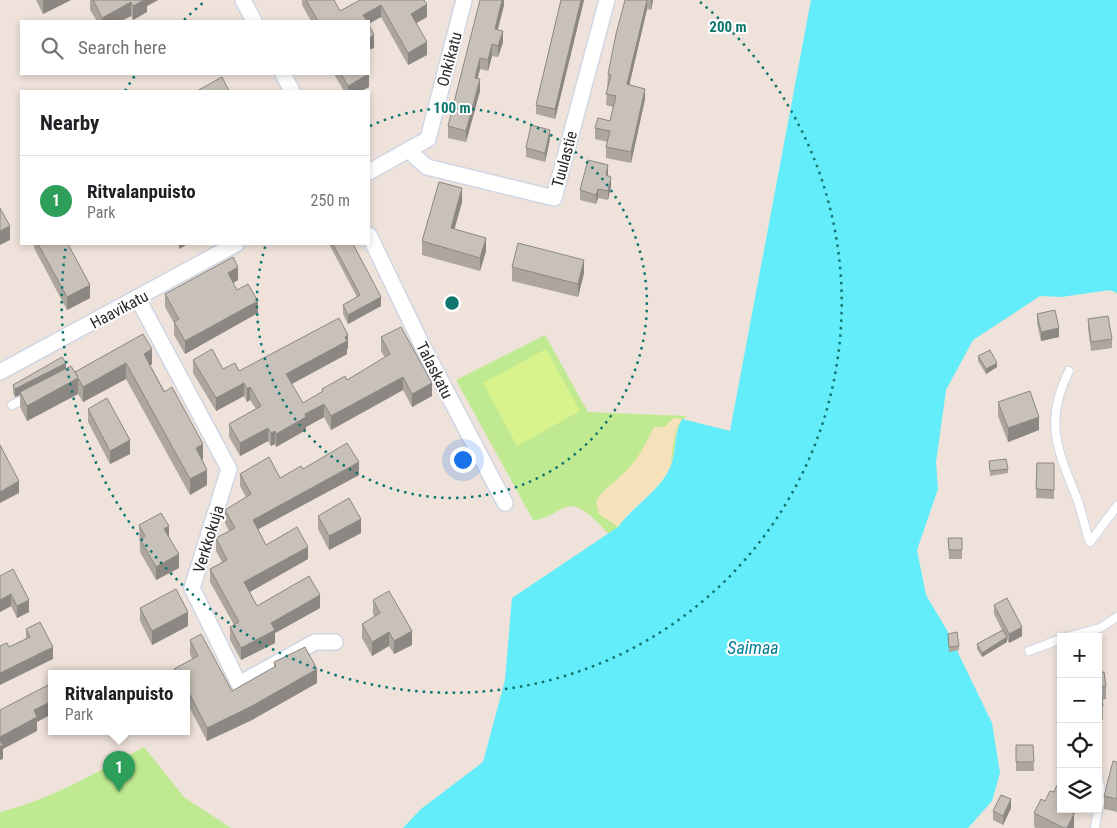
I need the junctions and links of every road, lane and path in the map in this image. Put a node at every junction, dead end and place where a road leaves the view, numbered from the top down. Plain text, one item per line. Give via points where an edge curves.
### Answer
1 (243, 0) edge
2 (464, 0) edge
3 (607, 0) edge
4 (253, 20) edge
5 (283, 75) edge
6 (291, 90) edge
7 (409, 151) junction
8 (370, 171) edge
9 (370, 237) edge
10 (234, 245) edge
11 (138, 299) junction
12 (1069, 371) dead end
13 (0, 372) edge
14 (37, 392) edge
15 (12, 405) dead end
16 (504, 503) dead end
17 (1117, 506) edge
18 (1117, 617) edge
19 (1082, 633) edge
20 (1057, 640) edge
21 (335, 642) dead end
22 (1029, 651) dead end
23 (1097, 813) edge
24 (1095, 828) edge

1 - 4 street
2 - 7 street, Onkikatu via 428,139
3 - 7 street, Tuulastie via 554,198 427,166
5 - 6 street
7 - 8 street, Onkikatu
9 - 16 street, Talaskatu
10 - 11 street, Haavikatu
11 - 13 street, Haavikatu
11 - 21 street, Verkkokuja via 229,469 192,588 239,684 315,642
12 - 17 lane via 1057,404 1056,448 1077,498 1089,539
14 - 15 lane
18 - 19 lane via 1100,628
20 - 22 lane
23 - 24 lane

